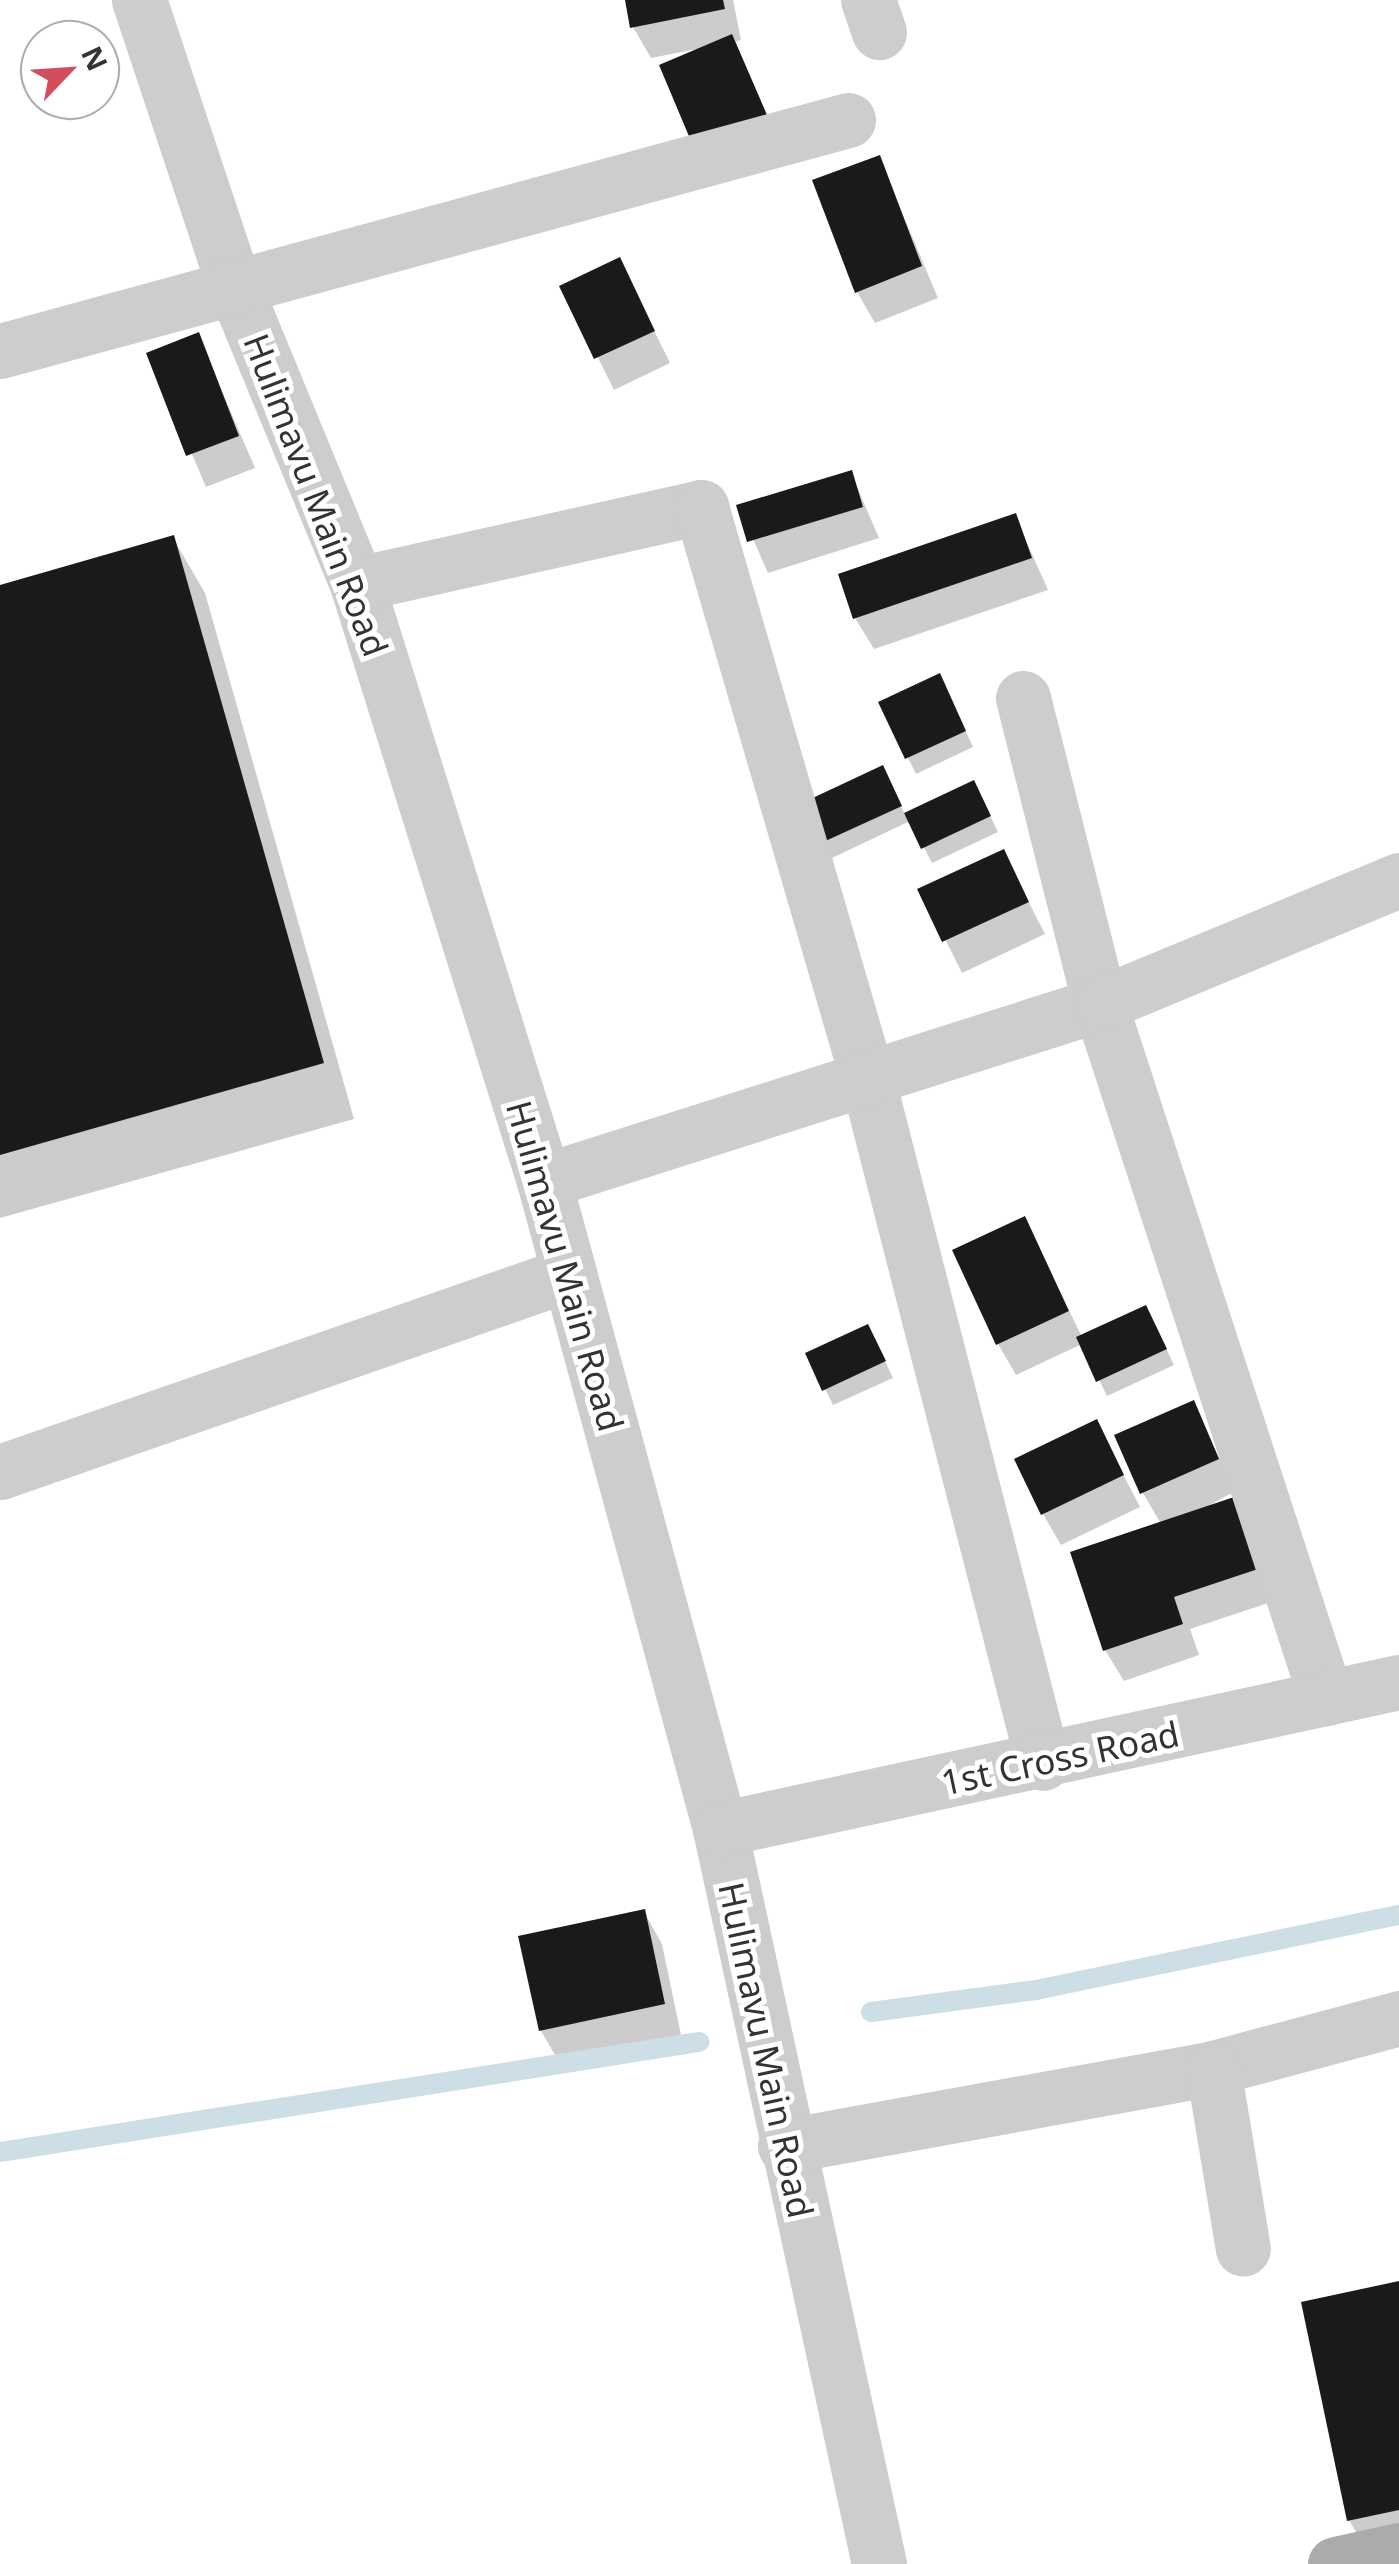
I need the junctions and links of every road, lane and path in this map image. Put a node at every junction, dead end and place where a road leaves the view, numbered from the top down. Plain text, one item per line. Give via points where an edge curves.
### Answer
1 (139, 0) edge
2 (848, 120) dead end
3 (233, 283) junction
4 (0, 350) edge
5 (357, 584) junction
6 (1023, 698) dead end
7 (1399, 880) edge
8 (1100, 1004) junction
9 (868, 1078) junction
10 (544, 1181) junction
11 (569, 1274) junction
12 (0, 1472) edge
13 (1399, 1682) edge
14 (1326, 1698) junction
15 (1043, 1763) junction
16 (720, 1829) junction
17 (1399, 2018) edge
18 (1213, 2068) junction
19 (786, 2146) junction
20 (1244, 2249) dead end
21 (1399, 2550) edge
22 (879, 2564) edge
23 (1334, 2564) edge

1 - 3 street, Hulimavu Main Road
2 - 3 street
3 - 4 street
3 - 5 street, Hulimavu Main Road
5 - 9 street via 702,507
5 - 10 street, Hulimavu Main Road
6 - 8 street
7 - 8 street
8 - 9 street
8 - 14 street
9 - 10 street
9 - 15 street
10 - 11 street, Hulimavu Main Road
11 - 12 street
11 - 16 street, Hulimavu Main Road
13 - 14 street, 1st Cross Road
14 - 15 street, 1st Cross Road
15 - 16 street, 1st Cross Road
16 - 19 street, Hulimavu Main Road
17 - 18 street
18 - 19 street
18 - 20 street
19 - 22 street, Hulimavu Main Road
21 - 23 main road

